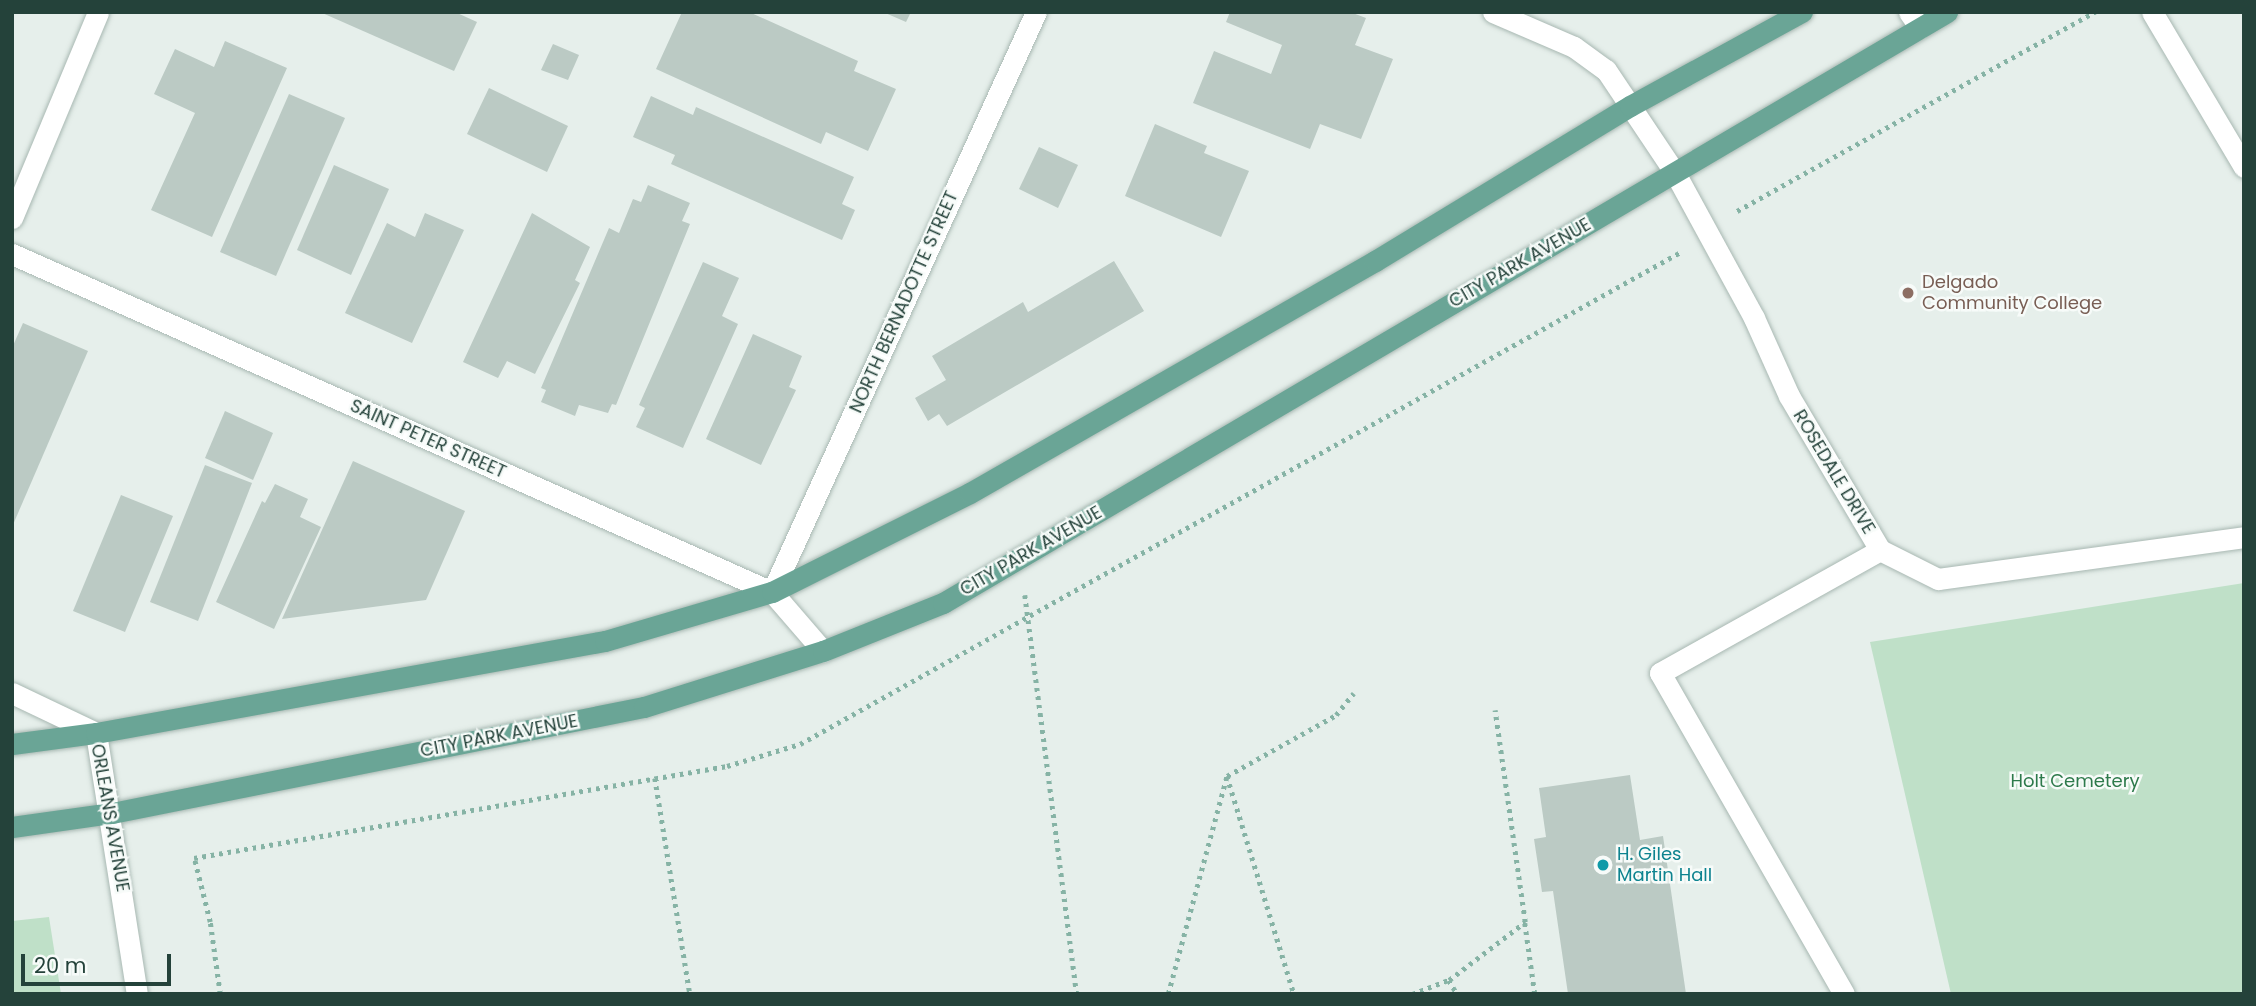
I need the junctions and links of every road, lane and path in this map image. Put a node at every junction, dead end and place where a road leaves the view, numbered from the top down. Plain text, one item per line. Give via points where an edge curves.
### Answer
1 (98, 12) edge
2 (1036, 12) edge
3 (1493, 12) edge
4 (1802, 12) edge
5 (1947, 12) edge
6 (2152, 12) edge
7 (1914, 20) edge
8 (1630, 106) junction
9 (2244, 167) edge
10 (1675, 173) junction
11 (12, 218) edge
12 (12, 254) edge
13 (2244, 537) edge
14 (1880, 550) junction
15 (1020, 558) junction
16 (772, 592) junction
17 (823, 651) junction
18 (12, 693) edge
19 (1353, 693) dead end
20 (1496, 709) dead end
21 (96, 733) junction
22 (12, 746) edge
23 (1227, 776) junction
24 (655, 778) dead end
25 (112, 813) junction
26 (12, 828) edge
27 (1525, 922) junction
28 (1449, 980) junction
29 (137, 994) edge
30 (690, 994) edge
31 (1077, 994) edge
32 (1168, 994) edge
33 (1294, 994) edge
34 (1412, 994) edge
35 (1457, 994) edge
36 (1535, 994) edge
37 (1844, 994) edge

1 - 11 street
2 - 16 street, NORTH BERNADOTTE STREET
3 - 8 street, ROSEDALE DRIVE via 1574,47 1606,70
4 - 8 main road
5 - 7 main road, CITY PARK AVENUE
6 - 9 street
7 - 10 main road, CITY PARK AVENUE
8 - 10 street, ROSEDALE DRIVE
8 - 16 main road via 1375,261 970,493
10 - 14 street, ROSEDALE DRIVE via 1754,317 1789,396
10 - 15 main road, CITY PARK AVENUE
12 - 16 street, SAINT PETER STREET
13 - 14 street, ROSEDALE DRIVE via 1938,579
14 - 37 street via 1660,673
15 - 17 main road, CITY PARK AVENUE via 943,603
15 - 31 path
16 - 17 street, SAINT PETER STREET
16 - 21 main road via 605,641
17 - 25 main road, CITY PARK AVENUE via 644,707
18 - 21 street, ORLEANS AVENUE
19 - 23 path via 1336,715
20 - 27 path
21 - 22 main road
21 - 25 street, ORLEANS AVENUE
23 - 32 path
23 - 33 path
24 - 30 path
25 - 26 main road, CITY PARK AVENUE
25 - 29 street, ORLEANS AVENUE
27 - 28 path
27 - 36 path
28 - 34 path
28 - 35 path

